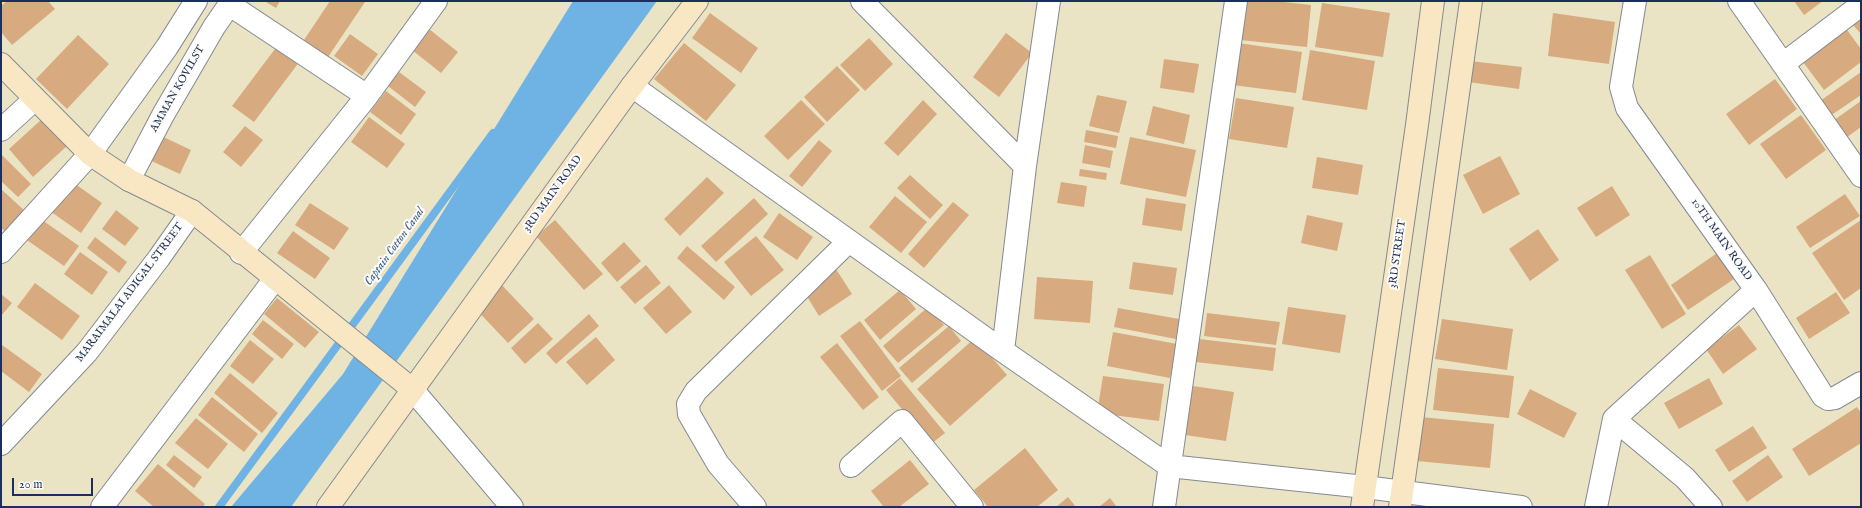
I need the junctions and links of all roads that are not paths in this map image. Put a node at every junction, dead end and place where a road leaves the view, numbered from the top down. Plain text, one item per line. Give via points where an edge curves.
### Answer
1 (196, 1) edge
2 (436, 1) edge
3 (697, 1) edge
4 (1049, 1) edge
5 (1236, 1) edge
6 (1433, 1) edge
7 (1471, 1) edge
8 (1635, 1) edge
9 (1739, 1) edge
10 (231, 3) edge
11 (1861, 5) edge
12 (873, 6) edge
13 (1, 64) edge
14 (1783, 64) junction
15 (632, 86) junction
16 (367, 96) junction
17 (35, 99) junction
18 (1, 130) edge
19 (90, 154) junction
20 (1025, 166) junction
21 (1861, 176) edge
22 (129, 180) junction
23 (192, 211) junction
24 (849, 241) junction
25 (1, 252) edge
26 (241, 253) junction
27 (274, 280) junction
28 (1756, 290) junction
29 (1003, 351) junction
30 (1861, 383) edge
31 (412, 389) junction
32 (1614, 419) junction
33 (1, 444) edge
34 (851, 466) dead end
35 (1169, 466) junction
36 (1364, 497) edge
37 (1401, 499) edge
38 (102, 507) edge
39 (328, 507) edge
40 (512, 507) edge
41 (755, 507) edge
42 (972, 507) edge
43 (1164, 507) edge
44 (1521, 507) edge
45 (1596, 507) edge
46 (1711, 507) edge

1 - 19 street via 167,47
2 - 16 street
3 - 15 street, 3RD MAIN ROAD
4 - 20 street
5 - 35 street
6 - 36 street, 3RD STREET
7 - 37 street
8 - 28 street, 10TH MAIN ROAD via 1621,87 1627,108
9 - 14 street
10 - 16 street
10 - 22 street, AMMAN KOVILST via 214,27 163,115
11 - 14 street
12 - 20 street
13 - 17 street
14 - 21 street
15 - 24 street
15 - 31 street, 3RD MAIN ROAD
16 - 26 street
17 - 18 street
17 - 19 street
19 - 22 street
19 - 25 street
20 - 29 street
22 - 23 street
23 - 26 street
23 - 33 street, MARAIMALAI ADIGAL STREET via 87,352
24 - 29 street
24 - 41 street via 696,391 688,404 689,414 718,464
26 - 27 street
27 - 31 street
27 - 38 street
28 - 30 street via 1823,396 1828,399 1835,398
28 - 32 street, 10TH MAIN ROAD
29 - 35 street
31 - 39 street, 3RD MAIN ROAD
31 - 40 street
32 - 45 street
32 - 46 street via 1685,478
34 - 42 street via 902,421
35 - 36 street
35 - 43 street
36 - 37 street
37 - 44 street

